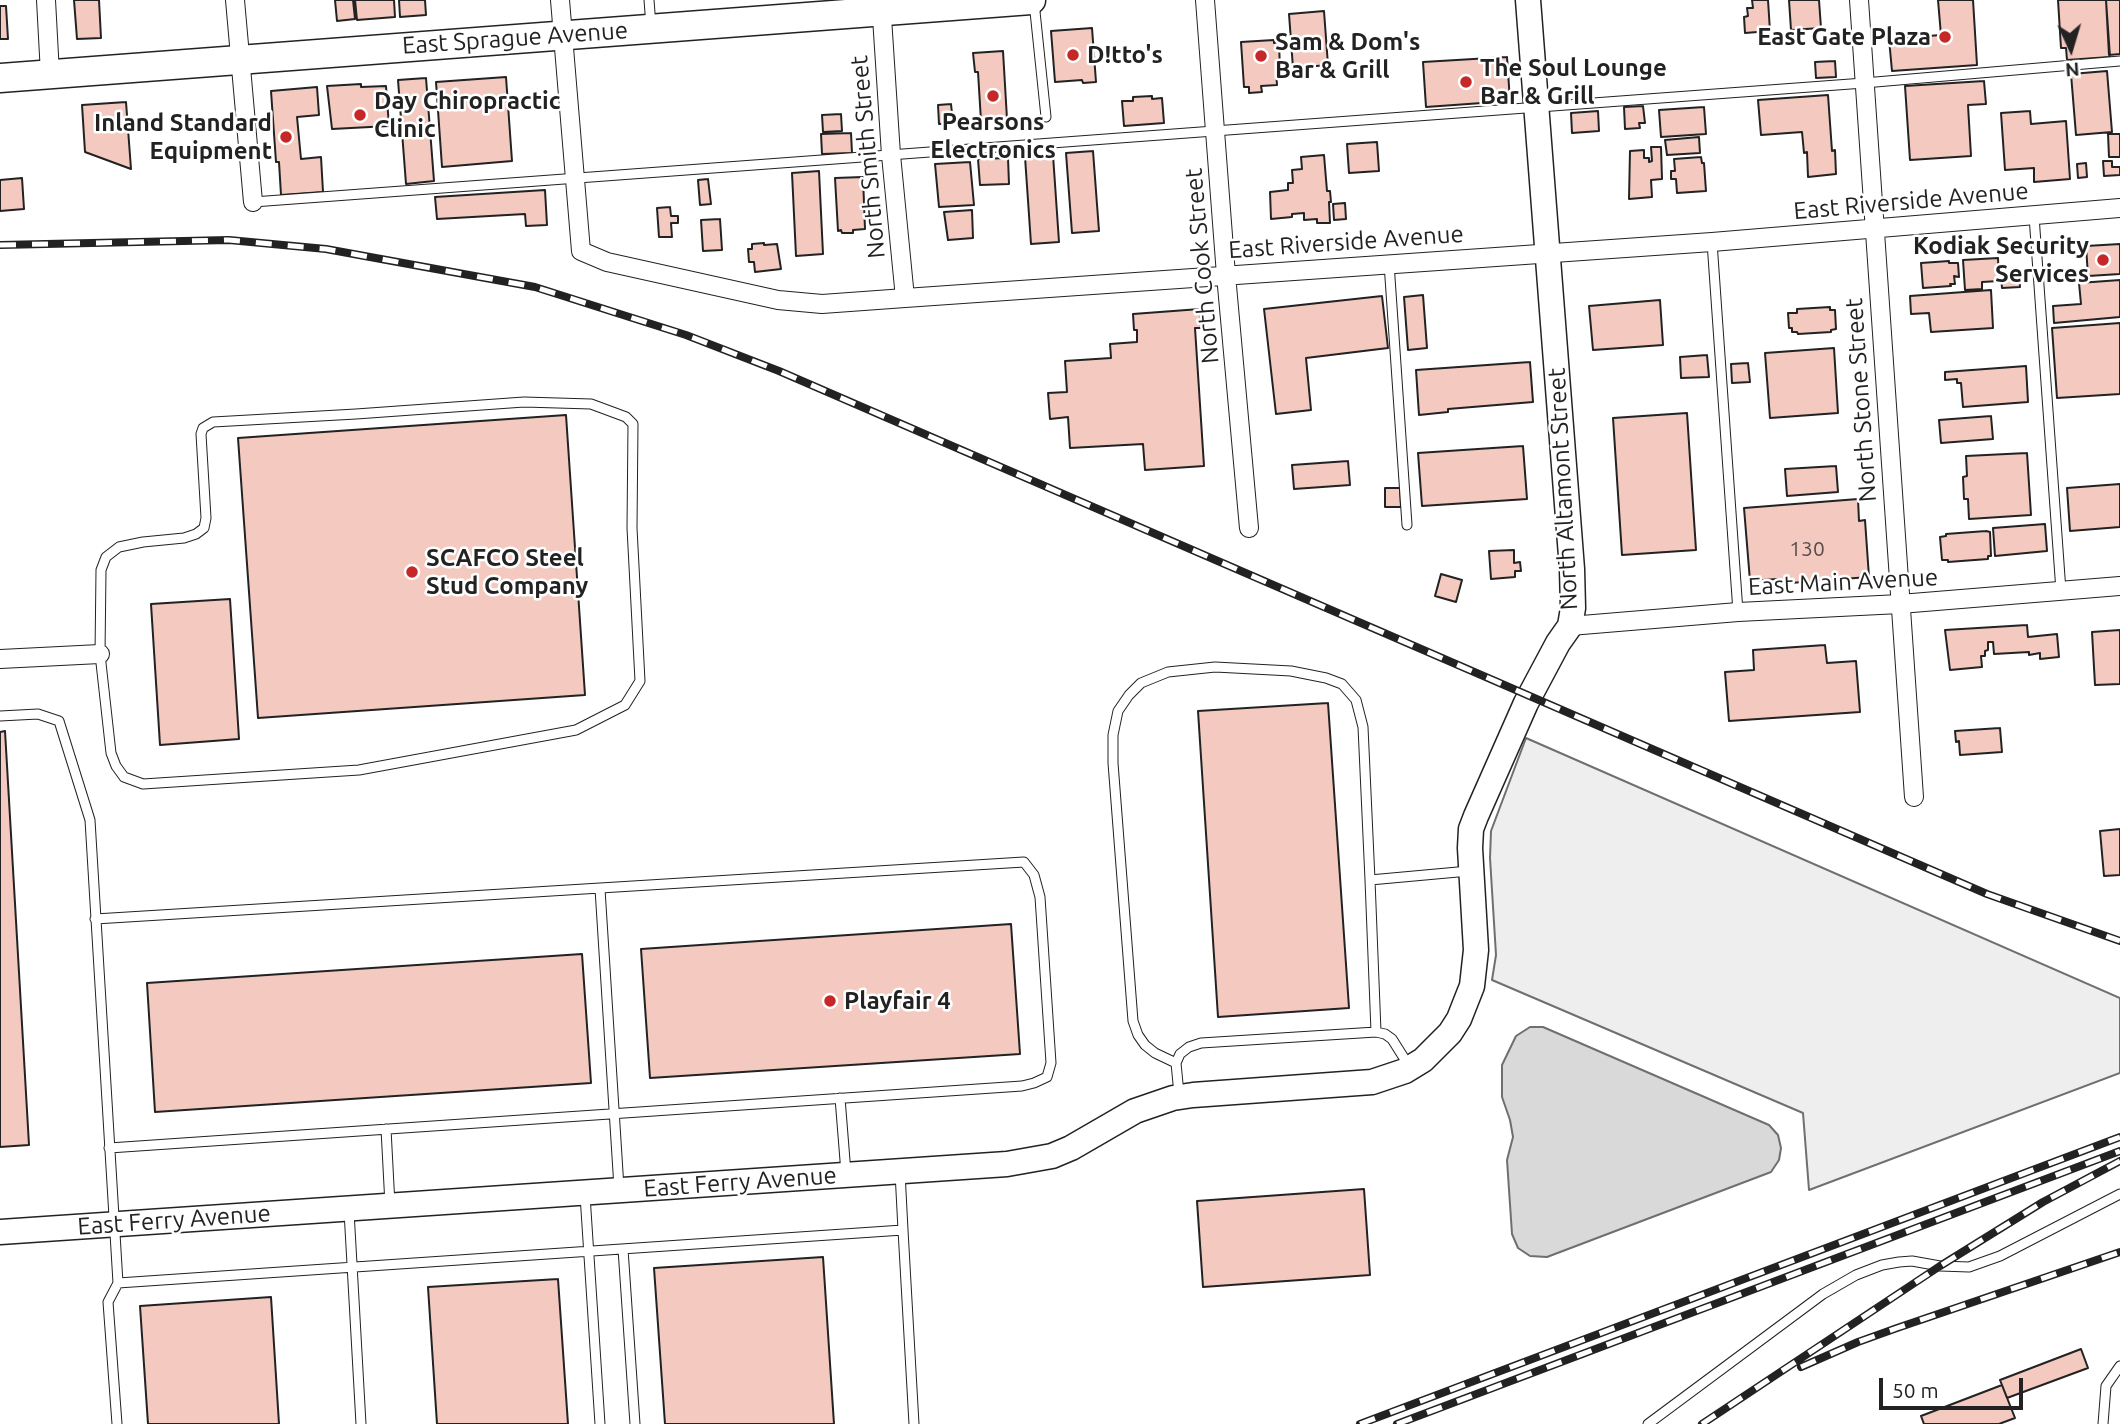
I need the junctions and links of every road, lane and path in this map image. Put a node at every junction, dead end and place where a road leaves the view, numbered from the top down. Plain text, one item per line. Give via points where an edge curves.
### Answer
1 (46, 0) edge
2 (236, 0) edge
3 (560, 0) edge
4 (649, 0) edge
5 (1032, 0) edge
6 (1205, 0) edge
7 (1528, 0) edge
8 (1858, 0) edge
9 (967, 3) edge
10 (881, 6) edge
11 (651, 28) junction
12 (563, 34) junction
13 (240, 59) junction
14 (2120, 61) edge
15 (50, 74) junction
16 (0, 78) edge
17 (1864, 83) junction
18 (1536, 106) junction
19 (1046, 117) dead end
20 (1216, 130) junction
21 (891, 155) junction
22 (574, 177) junction
23 (253, 202) joint
24 (2120, 208) edge
25 (2035, 216) junction
26 (1874, 229) junction
27 (1713, 242) junction
28 (1548, 252) junction
29 (1389, 263) junction
30 (1226, 275) junction
31 (905, 298) junction
32 (1407, 525) dead end
33 (1249, 528) dead end
34 (2120, 586) edge
35 (2061, 591) junction
36 (1900, 604) junction
37 (1738, 612) junction
38 (1570, 626) junction
39 (100, 654) junction
40 (0, 659) edge
41 (0, 716) edge
42 (1914, 797) dead end
43 (1471, 871) junction
44 (1370, 880) junction
45 (600, 889) junction
46 (95, 919) junction
47 (1376, 1032) junction
48 (1450, 1033) joint
49 (1176, 1063) junction
50 (1410, 1067) junction
51 (1180, 1097) junction
52 (841, 1098) junction
53 (614, 1113) junction
54 (386, 1129) junction
55 (109, 1149) junction
56 (900, 1171) junction
57 (846, 1175) junction
58 (620, 1191) junction
59 (585, 1193) junction
60 (2120, 1194) edge
61 (390, 1206) junction
62 (348, 1209) junction
63 (114, 1224) junction
64 (903, 1230) junction
65 (0, 1232) edge
66 (623, 1249) junction
67 (589, 1251) junction
68 (352, 1268) junction
69 (118, 1283) junction
70 (2120, 1366) edge
71 (117, 1424) edge
72 (361, 1424) edge
73 (600, 1424) edge
74 (635, 1424) edge
75 (914, 1424) edge
76 (1648, 1424) edge
77 (2103, 1424) edge

1 - 15 street
2 - 13 street
3 - 12 street
4 - 11 lane
5 - 9 main road, East Sprague Avenue
5 - 19 lane
6 - 20 street, North Cook Street
7 - 18 street, North Altamont Street
8 - 17 street, North Stone Street
9 - 10 main road, East Sprague Avenue
10 - 11 main road, East Sprague Avenue
10 - 21 street, North Smith Street
11 - 12 main road, East Sprague Avenue
12 - 13 main road, East Sprague Avenue
12 - 22 street
13 - 15 main road, East Sprague Avenue
13 - 23 street
14 - 17 lane
15 - 16 main road, East Sprague Avenue
17 - 18 lane
17 - 26 street, North Stone Street
18 - 20 lane
18 - 28 street, North Altamont Street
20 - 21 lane
20 - 30 street, North Cook Street
21 - 22 lane
21 - 31 street, North Smith Street
22 - 23 lane
22 - 31 street, East Riverside Avenue via 581,251 607,262 778,300 822,304
24 - 25 street, East Riverside Avenue
25 - 26 street, East Riverside Avenue
25 - 35 lane
26 - 27 street, East Riverside Avenue
26 - 36 street, North Stone Street
27 - 28 street, East Riverside Avenue
27 - 37 lane
28 - 29 street, East Riverside Avenue
28 - 38 street, North Altamont Street via 1572,569
29 - 30 street, East Riverside Avenue
29 - 32 lane
30 - 31 street, East Riverside Avenue
30 - 33 street, North Cook Street
34 - 35 street, East Main Avenue
35 - 36 street, East Main Avenue
36 - 37 street, East Main Avenue
36 - 42 street, North Stone Street
37 - 38 street, East Main Avenue
38 - 43 street, North Altamont Street via 1526,703 1476,816 1470,840
39 - 39 lane via 101,570 106,557 119,547 184,538 204,528 201,434 213,422 524,402 591,404 633,424 632,528 640,681 625,705 576,730 359,770 144,785 124,777 111,752
39 - 40 street
41 - 46 lane via 38,715 59,721 90,820
43 - 44 lane
43 - 48 street, North Altamont Street via 1475,967 1467,1002
44 - 47 lane
44 - 49 lane via 1363,727 1356,700 1342,684 1291,671 1215,667 1168,672 1141,683 1118,711 1112,735 1133,1021 1145,1045
45 - 46 lane
45 - 52 lane via 1024,862 1040,897 1051,1063 1046,1076 1022,1086
45 - 53 lane
46 - 55 lane
47 - 49 lane via 1201,1043 1180,1054
47 - 50 lane via 1392,1039
48 - 50 street, East Ferry Avenue
49 - 51 lane
50 - 51 street, East Ferry Avenue via 1365,1083
51 - 56 street, East Ferry Avenue via 1135,1111 1052,1156 1007,1164
52 - 53 lane
52 - 57 lane
53 - 54 lane
53 - 58 lane
54 - 55 lane
54 - 61 lane
55 - 63 lane
56 - 57 street, East Ferry Avenue
56 - 64 lane
57 - 58 street, East Ferry Avenue
58 - 59 street, East Ferry Avenue
59 - 61 street, East Ferry Avenue
59 - 67 lane
60 - 76 lane via 2000,1256 1969,1267 1912,1261 1856,1275 1823,1294
61 - 62 street, East Ferry Avenue
62 - 63 street, East Ferry Avenue
62 - 68 lane
63 - 65 street, East Ferry Avenue
63 - 69 lane
64 - 66 lane
64 - 75 lane
66 - 67 lane
66 - 74 lane
67 - 68 lane
67 - 73 lane
68 - 69 lane
68 - 72 lane
69 - 71 lane via 108,1302
70 - 77 lane via 2106,1386

